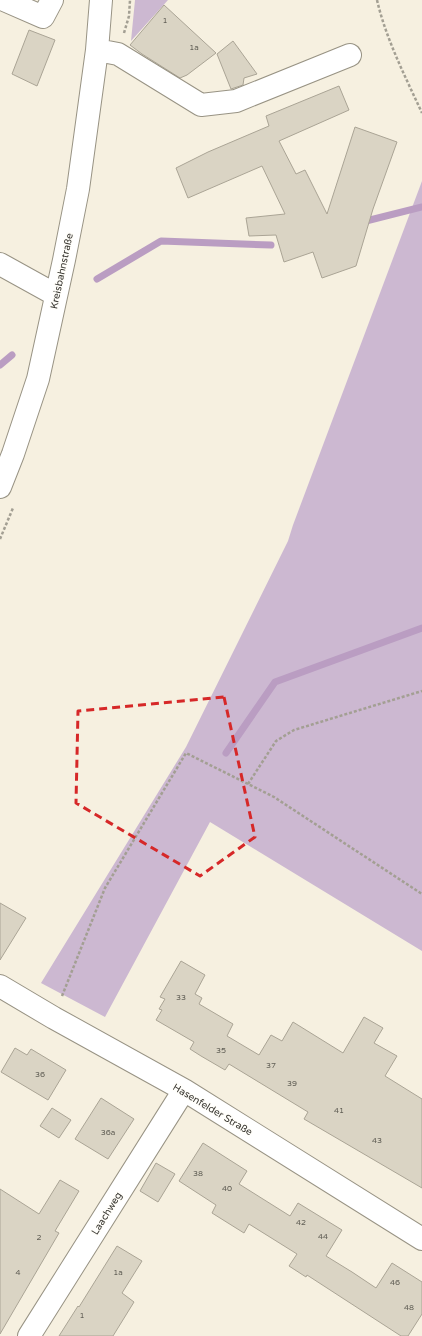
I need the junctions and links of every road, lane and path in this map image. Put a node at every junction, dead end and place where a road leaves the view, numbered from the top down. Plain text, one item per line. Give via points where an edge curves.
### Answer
1 (4, 0) edge
2 (52, 0) edge
3 (101, 0) edge
4 (377, 0) edge
5 (97, 50) junction
6 (350, 55) dead end
7 (422, 113) edge
8 (0, 264) edge
9 (56, 295) junction
10 (0, 487) edge
11 (422, 690) edge
12 (248, 784) junction
13 (422, 894) edge
14 (0, 986) edge
15 (54, 1018) junction
16 (184, 1090) junction
17 (422, 1239) edge
18 (29, 1336) edge

1 - 2 street via 43,17
3 - 5 street, Kreisbahnstraße
4 - 7 path via 380,16
5 - 6 street via 118,54 200,105 236,101
5 - 9 street, Kreisbahnstraße via 78,189
8 - 9 street
9 - 10 street, Kreisbahnstraße via 38,379
11 - 12 path via 294,730 276,741
12 - 13 path via 274,797
12 - 15 path via 186,753 105,888
14 - 15 street, Hasenfelder Straße
15 - 16 street, Hasenfelder Straße
16 - 17 street, Hasenfelder Straße
16 - 18 street, Laachweg

